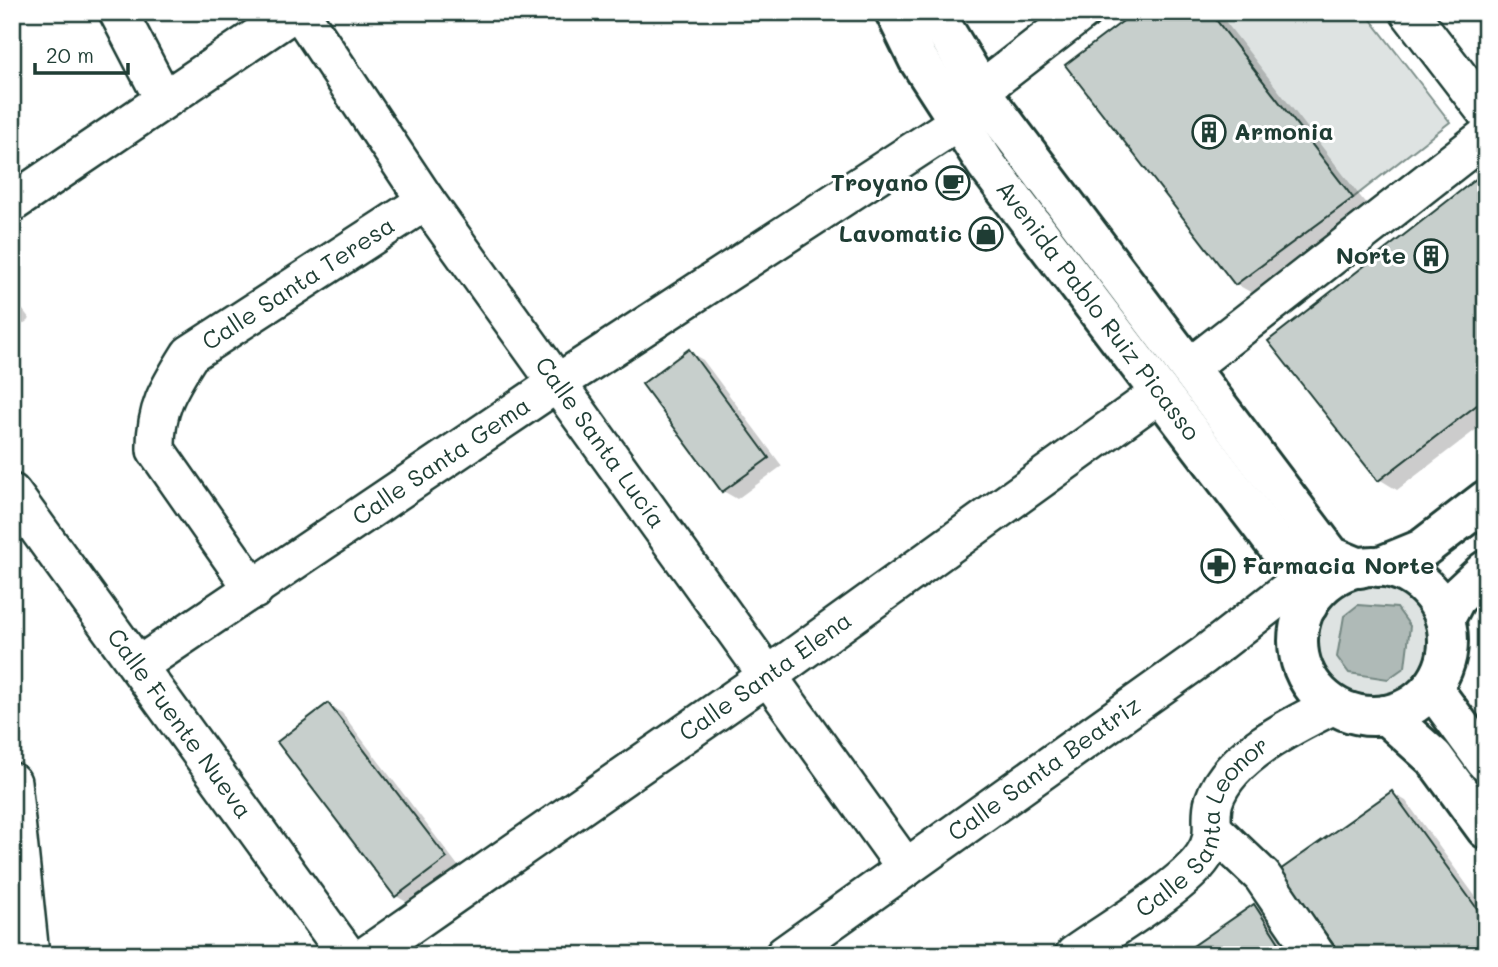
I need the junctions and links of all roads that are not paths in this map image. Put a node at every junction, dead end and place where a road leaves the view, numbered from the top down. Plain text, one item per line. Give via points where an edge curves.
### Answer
1 (118, 12) edge
2 (260, 12) edge
3 (294, 12) edge
4 (300, 12) edge
5 (895, 12) edge
6 (934, 12) edge
7 (1082, 12) edge
8 (1409, 12) edge
9 (155, 83) junction
10 (981, 90) junction
11 (1486, 112) edge
12 (958, 122) junction
13 (1486, 136) edge
14 (12, 177) edge
15 (426, 201) junction
16 (12, 203) edge
17 (1190, 367) junction
18 (556, 384) junction
19 (1160, 393) junction
20 (12, 493) edge
21 (1486, 500) edge
22 (23, 536) edge
23 (1369, 567) junction
24 (1486, 570) edge
25 (254, 590) junction
26 (1305, 592) junction
27 (1445, 619) junction
28 (138, 666) junction
29 (769, 676) junction
30 (1432, 688) junction
31 (1334, 705) junction
32 (1386, 715) junction
33 (1486, 762) edge
34 (12, 782) edge
35 (1486, 829) edge
36 (1215, 831) junction
37 (906, 868) junction
38 (30, 955) edge
39 (347, 955) edge
40 (367, 955) edge
41 (784, 955) edge
42 (1074, 955) edge
43 (1316, 955) edge

1 - 9 street
2 - 9 street
3 - 16 street
4 - 15 street, Calle Santa Lucía
5 - 12 street, Avenida Pablo Ruiz Picasso
6 - 10 street, Avenida Pablo Ruiz Picasso
7 - 10 street
8 - 11 street
9 - 14 street
10 - 17 street, Avenida Pablo Ruiz Picasso
12 - 18 street, Calle Santa Gema
12 - 19 street, Avenida Pablo Ruiz Picasso
13 - 17 street
15 - 18 street, Calle Santa Lucía
15 - 25 street, Calle Santa Teresa via 190,354 165,394 155,424 156,450
17 - 23 street, Avenida Pablo Ruiz Picasso via 1331,556
18 - 25 street, Calle Santa Gema
18 - 29 street, Calle Santa Lucía
19 - 26 street, Avenida Pablo Ruiz Picasso
19 - 29 street, Calle Santa Elena
20 - 22 street, Calle Fuente Nueva
21 - 23 street via 1422,549
22 - 28 street, Calle Fuente Nueva
23 - 26 street
23 - 27 street via 1413,578 1427,589
24 - 27 street via 1456,598
25 - 28 street, Calle Santa Gema
26 - 31 street via 1299,627 1301,663 1308,680
26 - 37 street, Calle Santa Beatriz via 1203,656
27 - 30 street via 1447,655
28 - 39 street, Calle Fuente Nueva
29 - 37 street, Calle Santa Lucía
29 - 40 street, Calle Santa Elena
30 - 32 street via 1411,705
30 - 33 street
31 - 32 street via 1368,716
31 - 36 street, Calle Santa Leonor via 1283,730 1235,768 1214,801
32 - 35 street via 1434,758
34 - 38 street
36 - 42 street, Calle Santa Leonor via 1203,857 1181,880
36 - 43 street via 1262,876
37 - 41 street, Calle Santa Beatriz

